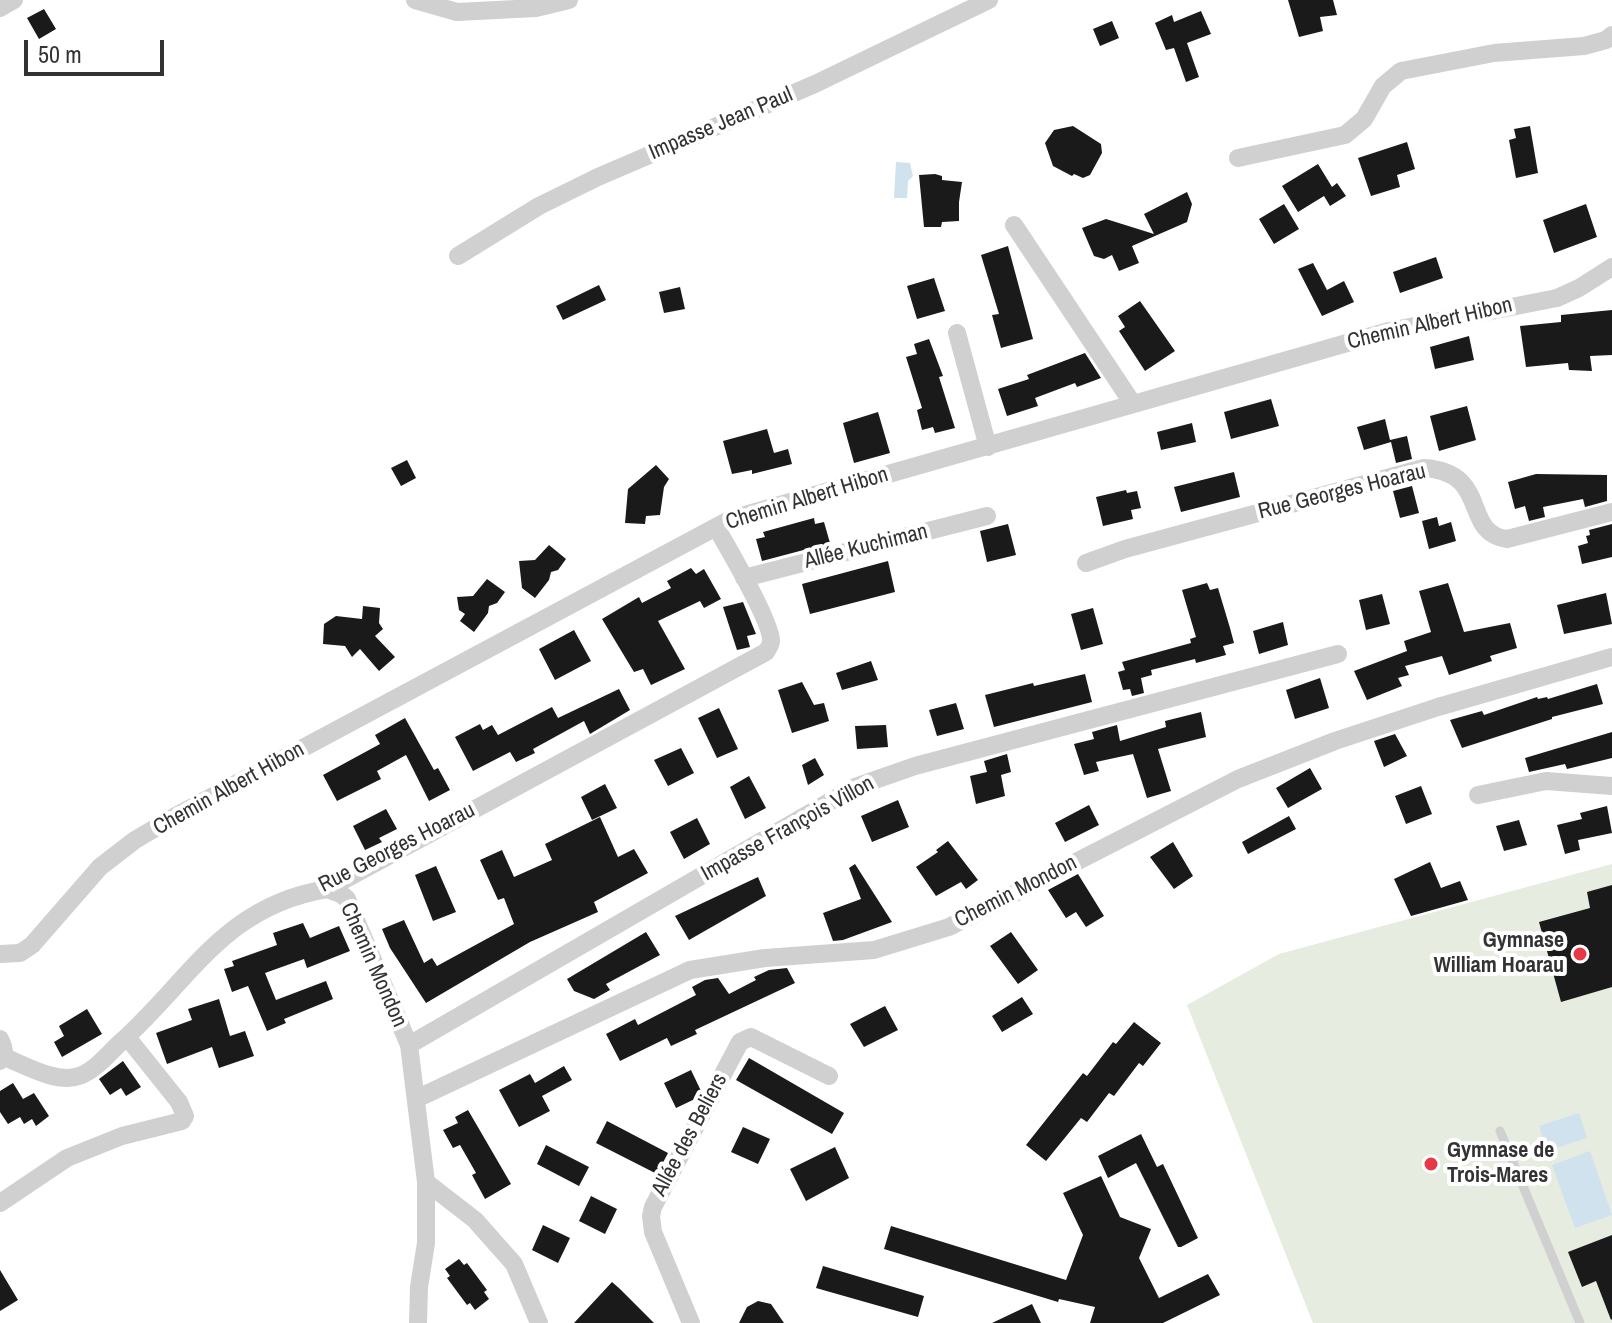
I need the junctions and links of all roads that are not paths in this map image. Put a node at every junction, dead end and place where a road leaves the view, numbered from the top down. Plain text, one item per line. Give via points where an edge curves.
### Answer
1 (14, 0) edge
2 (415, 0) edge
3 (569, 0) edge
4 (989, 0) edge
5 (0, 8) edge
6 (1612, 35) edge
7 (1238, 158) dead end
8 (1014, 225) dead end
9 (458, 256) dead end
10 (1612, 267) edge
11 (957, 333) dead end
12 (1133, 404) junction
13 (988, 447) junction
14 (1612, 512) edge
15 (987, 516) dead end
16 (716, 527) junction
17 (1086, 563) dead end
18 (744, 578) junction
19 (1338, 654) dead end
20 (1612, 657) edge
21 (1612, 786) edge
22 (1478, 795) dead end
23 (327, 889) junction
24 (0, 954) edge
25 (127, 1037) junction
26 (409, 1045) junction
27 (1, 1053) edge
28 (829, 1076) dead end
29 (416, 1099) junction
30 (1500, 1131) dead end
31 (426, 1182) junction
32 (0, 1203) edge
33 (418, 1323) edge
34 (539, 1323) edge
35 (691, 1323) edge
36 (1580, 1323) edge

1 - 5 street
2 - 3 street via 457,12 536,8
4 - 9 street, Impasse Jean Paul via 815,84 598,177
6 - 7 street via 1584,46 1494,53 1401,71 1345,135
8 - 12 street
10 - 12 street, Chemin Albert Hibon via 1557,298 1389,331
11 - 13 street
12 - 13 street, Chemin Albert Hibon
13 - 16 street, Chemin Albert Hibon via 748,513
14 - 17 street, Rue Georges Hoarau via 1495,538 1457,476 1424,468
15 - 18 street, Allée Kuchiman
16 - 18 street
16 - 24 street, Chemin Albert Hibon via 135,840 100,867 32,945 20,953
18 - 23 street, Rue Georges Hoarau via 770,633 766,652
19 - 26 street, Impasse François Villon via 915,766 855,787
20 - 29 street, Chemin Mondon via 1438,707 1238,779 949,927 912,940 874,950 690,970
21 - 22 street via 1546,781
23 - 25 street, Rue Georges Hoarau via 278,903 239,924
23 - 26 street, Chemin Mondon via 347,899
25 - 27 street, Rue Georges Hoarau via 79,1076 57,1077
25 - 32 street via 184,1109 182,1121 122,1136 67,1158
26 - 29 street, Chemin Mondon
28 - 35 street, Allée des Beliers via 751,1037 740,1042 651,1216
29 - 31 street, Chemin Mondon
30 - 36 lane
31 - 33 street, Chemin Mondon
31 - 34 street via 475,1220 514,1264

